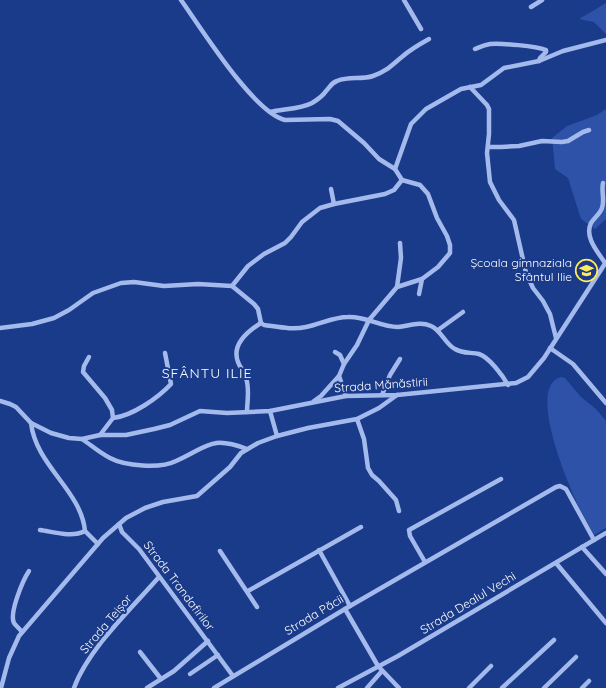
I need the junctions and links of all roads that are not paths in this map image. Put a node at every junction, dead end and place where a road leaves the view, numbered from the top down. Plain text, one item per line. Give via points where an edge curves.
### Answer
1 (181, 0) edge
2 (404, 0) edge
3 (542, 0) edge
4 (531, 7) dead end
5 (421, 29) dead end
6 (429, 39) dead end
7 (606, 40) edge
8 (475, 48) dead end
9 (539, 61) junction
10 (470, 87) junction
11 (270, 112) junction
12 (589, 130) dead end
13 (488, 147) junction
14 (395, 169) junction
15 (402, 180) junction
16 (603, 183) dead end
17 (331, 189) dead end
18 (334, 204) junction
19 (400, 243) dead end
20 (606, 263) edge
21 (422, 279) junction
22 (232, 286) junction
23 (397, 287) junction
24 (419, 294) dead end
25 (463, 312) dead end
26 (369, 320) junction
27 (261, 323) junction
28 (0, 328) edge
29 (438, 330) junction
30 (556, 338) junction
31 (550, 348) junction
32 (335, 352) dead end
33 (165, 353) dead end
34 (89, 357) dead end
35 (400, 359) dead end
36 (344, 364) junction
37 (339, 376) junction
38 (508, 385) junction
39 (382, 395) junction
40 (397, 395) junction
41 (346, 396) junction
42 (0, 401) edge
43 (312, 402) junction
44 (606, 403) edge
45 (270, 411) junction
46 (247, 412) junction
47 (112, 418) junction
48 (357, 419) junction
49 (31, 423) junction
50 (100, 435) junction
51 (277, 436) junction
52 (82, 439) junction
53 (247, 449) junction
54 (501, 479) dead end
55 (400, 511) dead end
56 (119, 524) junction
57 (361, 527) dead end
58 (113, 529) junction
59 (40, 530) dead end
60 (85, 531) junction
61 (122, 532) junction
62 (605, 535) edge
63 (594, 540) junction
64 (98, 544) junction
65 (582, 547) junction
66 (319, 550) junction
67 (220, 551) dead end
68 (425, 562) junction
69 (556, 563) junction
70 (29, 571) dead end
71 (606, 574) edge
72 (159, 577) junction
73 (248, 591) junction
74 (350, 606) junction
75 (257, 607) dead end
76 (345, 609) junction
77 (606, 623) edge
78 (22, 632) junction
79 (554, 640) dead end
80 (208, 641) junction
81 (140, 652) dead end
82 (218, 655) junction
83 (576, 657) dead end
84 (378, 666) junction
85 (491, 666) dead end
86 (382, 671) junction
87 (190, 674) dead end
88 (233, 676) junction
89 (161, 679) junction
90 (589, 681) dead end
91 (1, 688) edge
92 (74, 688) edge
93 (147, 688) edge
94 (215, 688) edge
95 (338, 688) edge
96 (367, 688) edge
97 (399, 688) edge
98 (469, 688) edge
99 (502, 688) edge
100 (544, 688) edge
101 (582, 688) edge

1 - 11 street via 242,84
2 - 5 street
3 - 4 street
6 - 11 street via 404,54 382,73 368,78 336,81 312,103
7 - 9 street via 563,51
8 - 9 street via 495,44 543,49 546,52
9 - 10 street via 507,67 481,85
10 - 13 street via 488,105
10 - 14 street via 462,89 420,114 411,124
11 - 14 street via 285,120 338,121 379,159
12 - 13 street via 568,141
13 - 30 street via 490,182 499,200 514,220 526,273 550,314
14 - 15 street
15 - 18 street via 394,190
15 - 21 street via 415,182 424,188 450,245 447,258
16 - 20 street via 601,210 589,231
17 - 18 street
18 - 22 street via 314,212 285,243 248,266
19 - 23 street via 401,258
20 - 30 street, Strada Mănăstirii
21 - 23 street
21 - 24 street
22 - 27 street via 258,309
22 - 28 street via 164,286 126,282 93,293 54,318
23 - 26 street
25 - 29 street
26 - 27 street via 341,317 294,328
26 - 29 street via 399,327 423,324
26 - 36 street
27 - 46 street via 245,333 237,352 238,364 247,383
29 - 38 street via 456,350 486,358
30 - 31 street, Strada Mănăstirii
31 - 38 street, Strada Mănăstirii via 528,377
31 - 44 street via 573,364
32 - 36 street via 340,355
33 - 47 street via 171,384 146,405 121,417
34 - 47 street via 83,372 105,398 112,410
35 - 39 street via 390,374
36 - 37 street
37 - 41 street
37 - 43 street
38 - 40 street, Strada Mănăstirii
39 - 40 street, Strada Mănăstirii
39 - 41 street, Strada Mănăstirii
40 - 48 street
41 - 43 street, Strada Mănăstirii
42 - 49 street, Strada Mănăstirii via 16,407
43 - 45 street, Strada Mănăstirii
45 - 46 street, Strada Mănăstirii
45 - 51 street
46 - 50 street, Strada Mănăstirii via 200,411 154,430 126,435
47 - 50 street
48 - 51 street
48 - 55 street via 364,439 368,468 396,500
49 - 52 street, Strada Mănăstirii via 55,435
49 - 60 street, Strada Mănăstirii via 44,460 78,509
50 - 52 street, Strada Mănăstirii
51 - 53 street
52 - 53 street via 111,459 139,464 175,462 202,447 222,442
53 - 56 street via 197,496 145,508
54 - 68 street via 409,530
56 - 58 street
56 - 61 street, Strada Trandafirilor
57 - 66 street
58 - 61 street, Strada Trandafirilor
58 - 64 street
59 - 60 street via 72,535
60 - 64 street
61 - 72 street, Strada Trandafirilor via 139,549
62 - 63 street, Strada Dealul Vechi
63 - 65 street, Strada Dealul Vechi
63 - 68 street, Strada Păcii via 566,489 560,486
64 - 78 street
65 - 69 street, Strada Dealul Vechi
65 - 71 street
66 - 73 street
66 - 74 street
67 - 73 street
68 - 74 street, Strada Păcii
69 - 77 street
69 - 84 street, Strada Dealul Vechi
70 - 78 street via 21,586 13,616 13,622
72 - 80 street, Strada Trandafirilor
72 - 92 street, Strada Teișor via 86,663
73 - 75 street
74 - 76 street, Strada Păcii
76 - 84 street
76 - 88 street, Strada Păcii
78 - 91 street via 9,658
79 - 99 street
80 - 82 street, Strada Trandafirilor
80 - 89 street
81 - 89 street
82 - 87 street
82 - 88 street, Strada Trandafirilor
83 - 100 street
84 - 86 street
84 - 95 street, Strada Dealul Vechi
85 - 98 street
86 - 96 street
86 - 97 street
88 - 94 street, Strada Păcii
89 - 93 street
90 - 101 street

